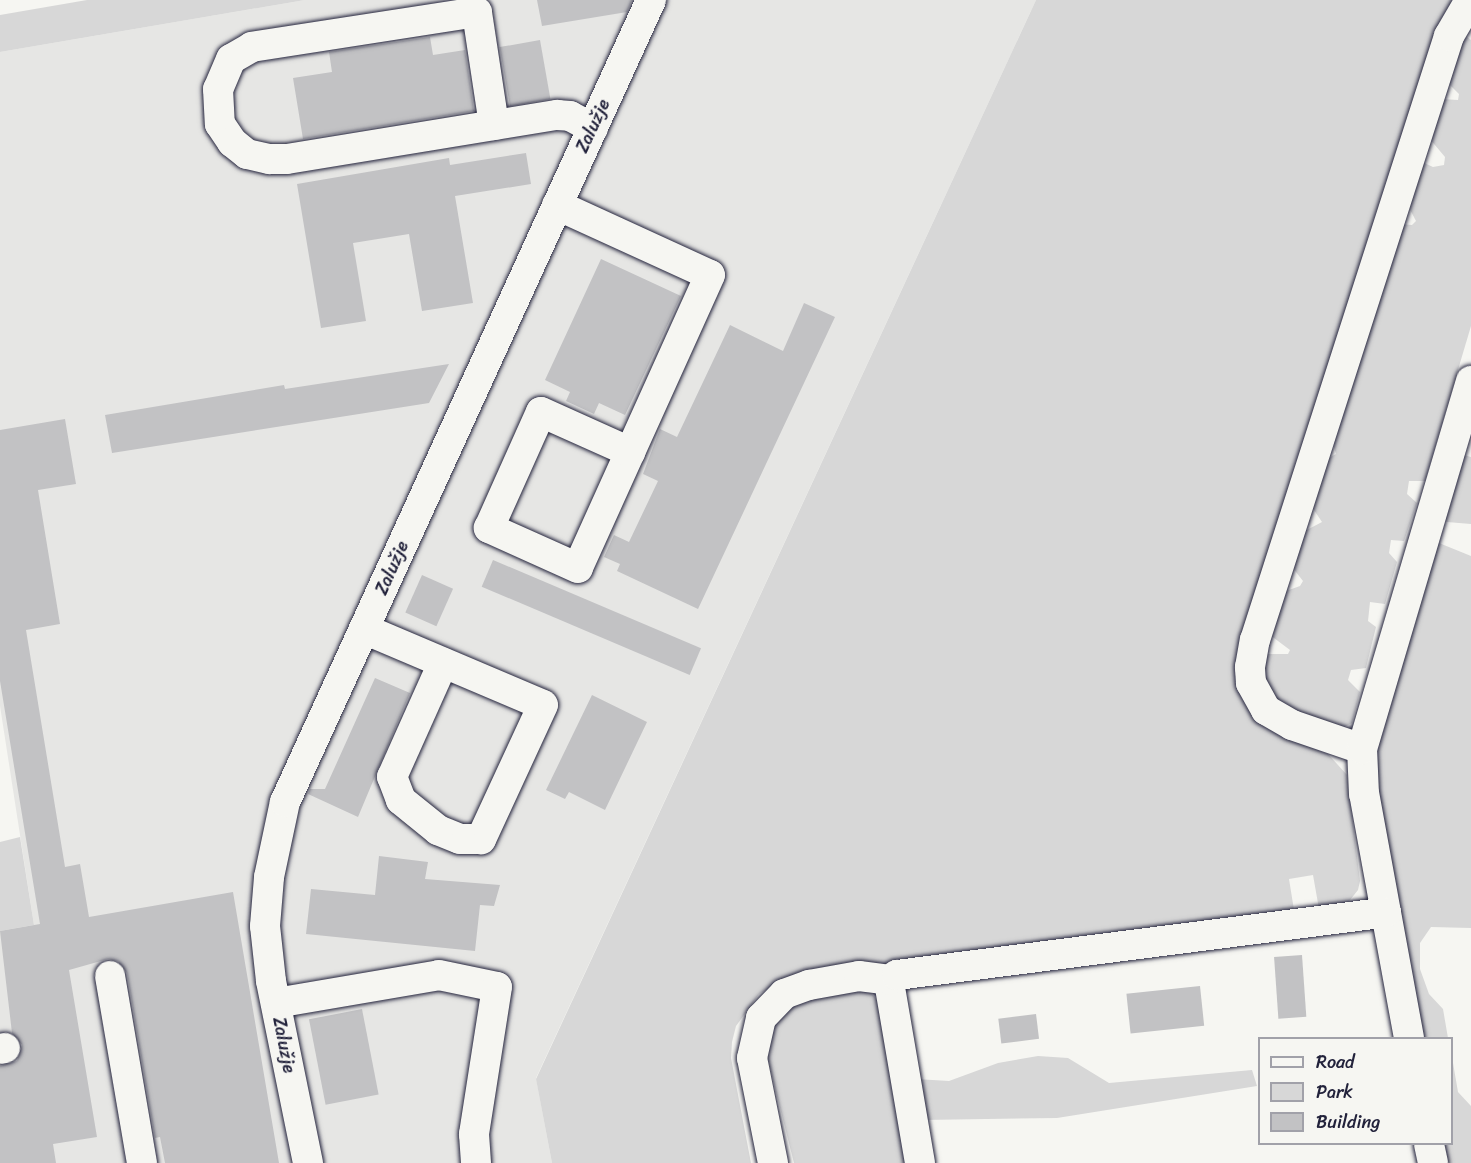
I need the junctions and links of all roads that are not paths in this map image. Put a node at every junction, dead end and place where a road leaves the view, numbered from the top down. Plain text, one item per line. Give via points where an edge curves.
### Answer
1 (651, 0) edge
2 (1470, 0) edge
3 (494, 125) junction
4 (592, 128) junction
5 (557, 206) junction
6 (1471, 381) edge
7 (630, 452) junction
8 (364, 629) junction
9 (443, 663) junction
10 (1362, 749) junction
11 (1386, 912) junction
12 (110, 976) dead end
13 (890, 980) junction
14 (276, 1003) junction
15 (1409, 1037) edge
16 (1429, 1145) edge
17 (142, 1163) edge
18 (308, 1163) edge
19 (476, 1163) edge
20 (773, 1163) edge
21 (920, 1163) edge
22 (1433, 1163) edge

1 - 4 street, Zalužje
2 - 10 street via 1449,36 1255,640 1250,668 1255,692 1266,710 1292,725
3 - 3 street via 269,159 247,154 232,142 220,124 218,89 231,59 252,47 477,12
3 - 4 street via 557,115 570,116
4 - 5 street, Zalužje
5 - 7 street via 710,275
5 - 8 street, Zalužje
6 - 10 street
7 - 7 street via 578,568 489,528 541,412
8 - 9 street
8 - 14 street, Zalužje via 285,802 269,877 265,926
9 - 9 street via 543,705 481,839 460,839 438,830 401,800 392,777
10 - 11 street via 1364,794
11 - 13 street via 897,975
11 - 15 street
12 - 17 street
13 - 20 street via 859,976 809,985 784,994 761,1018 752,1058
13 - 21 street
14 - 18 street, Zalužje
14 - 19 street via 439,975 497,987 474,1134
16 - 22 street

